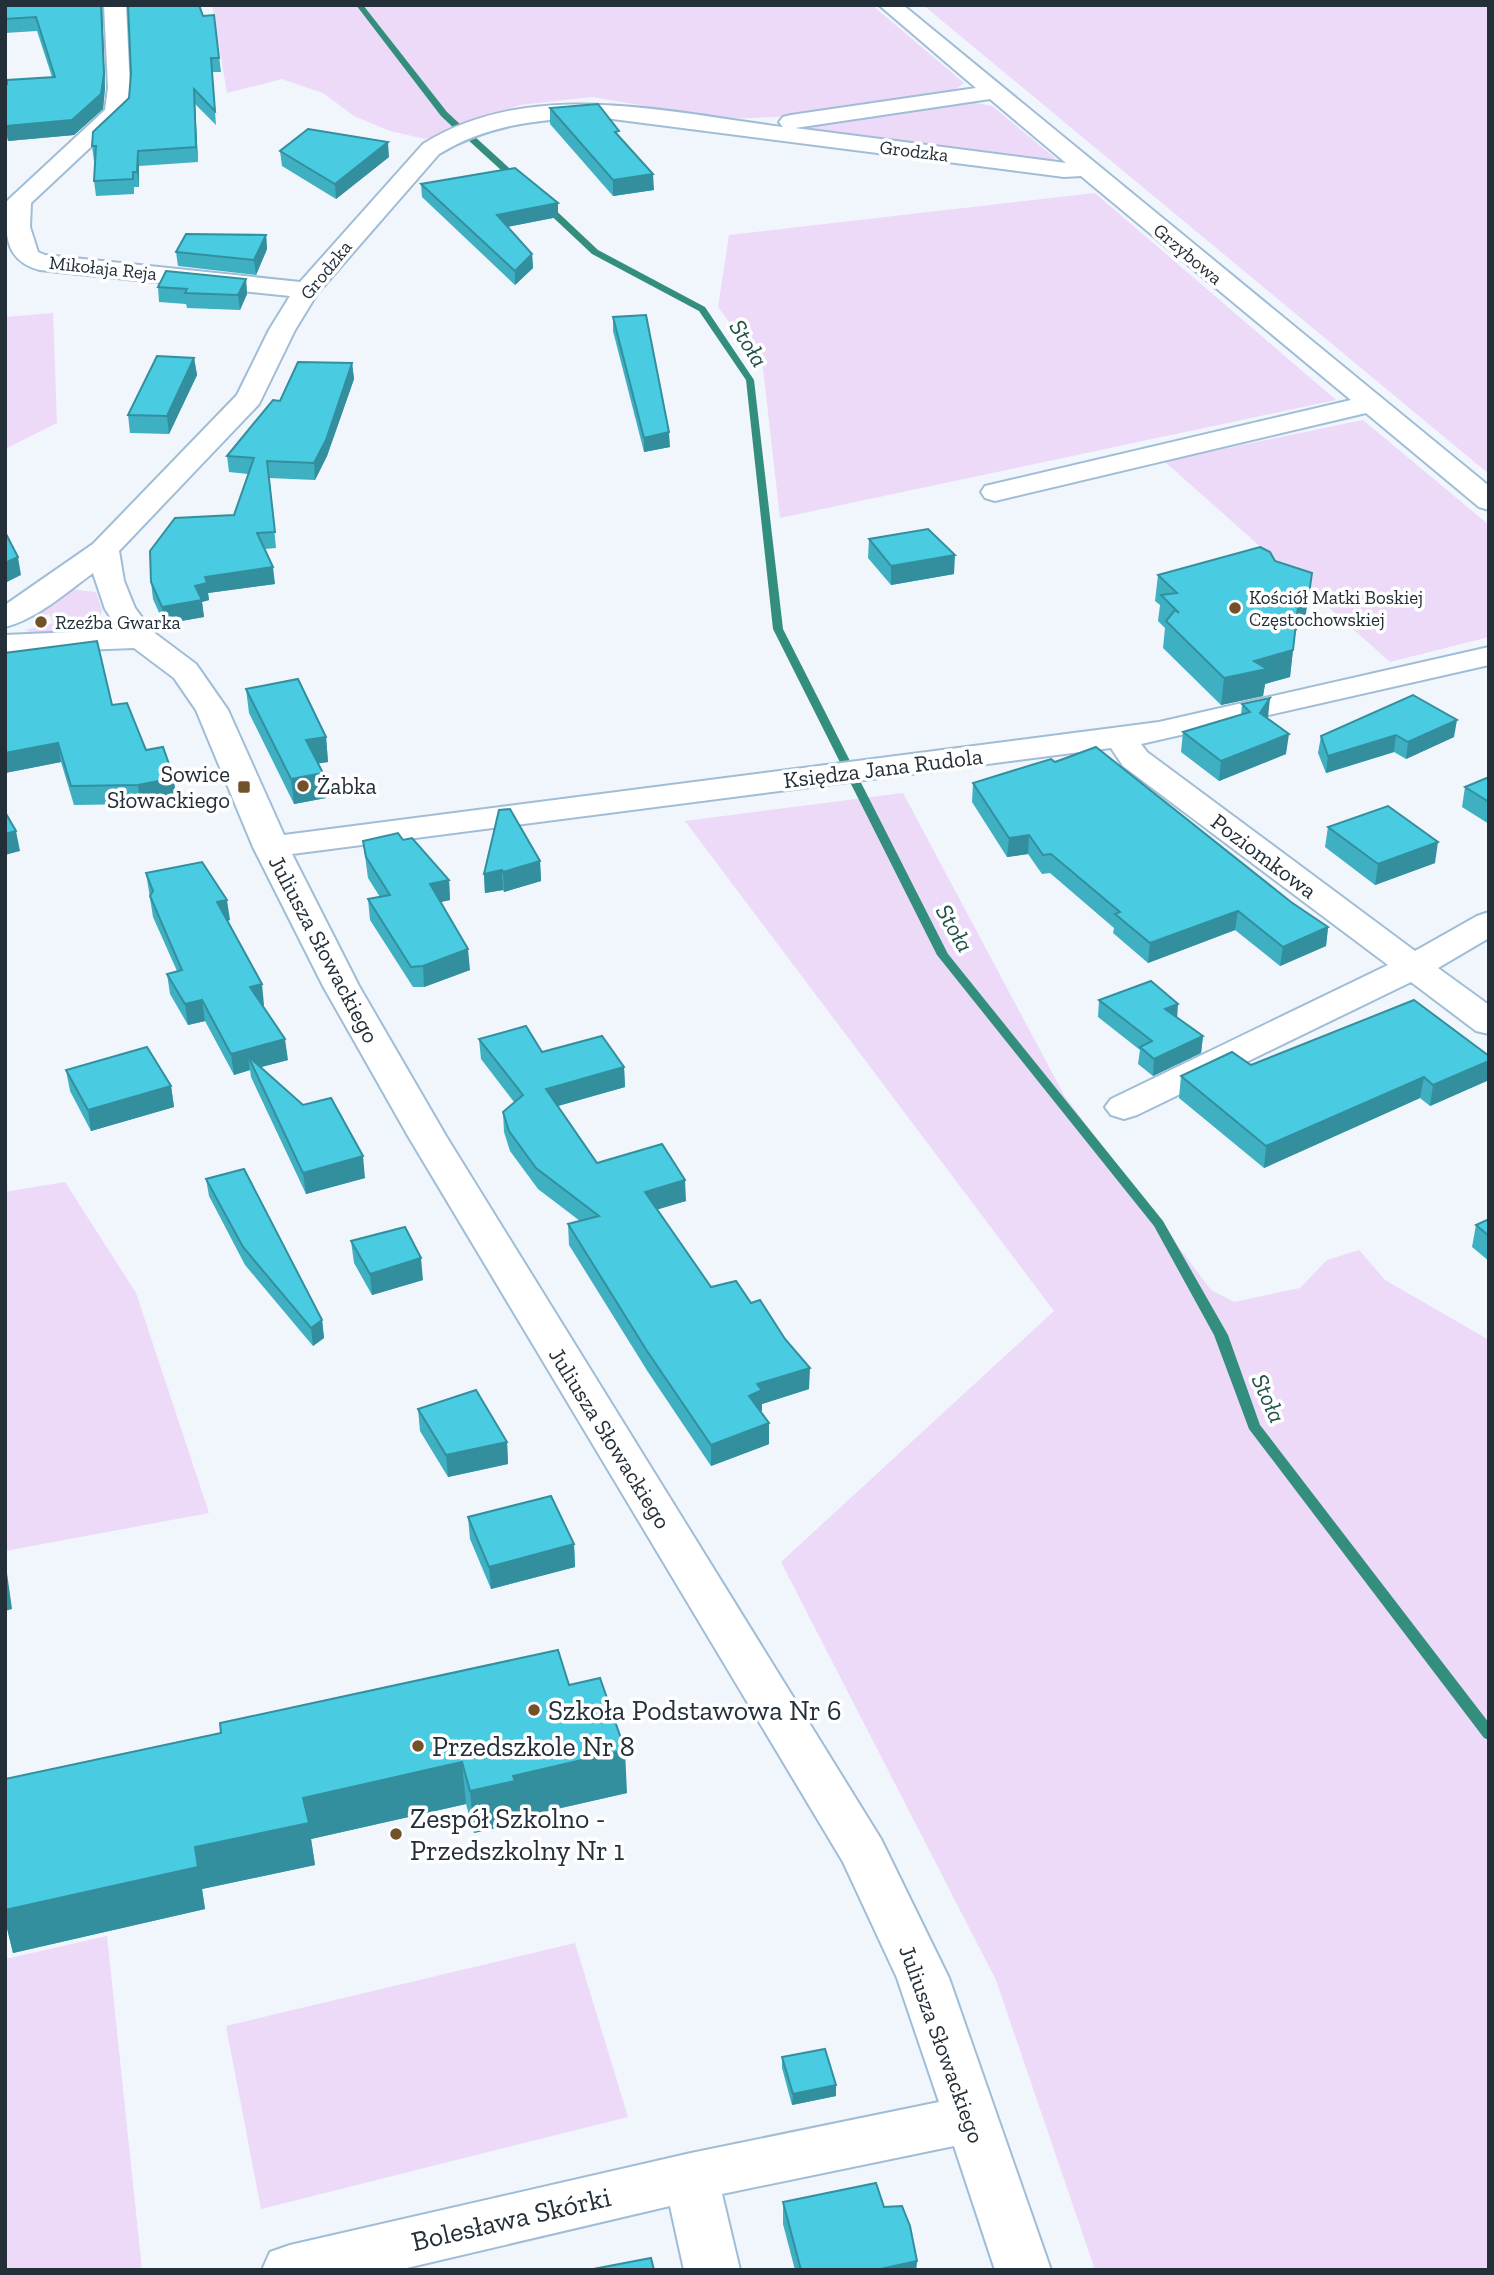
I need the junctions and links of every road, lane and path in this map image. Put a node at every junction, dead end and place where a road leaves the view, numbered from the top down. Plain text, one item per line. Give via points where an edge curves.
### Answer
1 (115, 5) edge
2 (890, 5) edge
3 (993, 92) junction
4 (743, 129) junction
5 (1085, 167) junction
6 (307, 290) junction
7 (1371, 404) junction
8 (995, 492) dead end
9 (1489, 501) edge
10 (104, 550) junction
11 (5, 618) edge
12 (141, 638) junction
13 (5, 644) edge
14 (1489, 656) edge
15 (1121, 738) junction
16 (270, 847) junction
17 (1489, 923) edge
18 (1413, 967) junction
19 (1489, 1023) edge
20 (1124, 1107) dead end
21 (971, 2119) junction
22 (691, 2177) junction
23 (290, 2270) edge
24 (712, 2270) edge
25 (1023, 2270) edge

1 - 6 street, Mikołaja Reja via 120,88 116,112 19,201 18,227 27,256 40,262
2 - 3 street, Grzybowa
3 - 4 street, Grodzka
3 - 5 street, Grzybowa
4 - 5 street, Grodzka via 1065,170
4 - 6 street, Grodzka via 597,110 532,114 467,130 431,149
5 - 7 street, Grzybowa
6 - 10 street, Grodzka via 249,398
7 - 8 street
7 - 9 street, Grzybowa
10 - 11 street, Grodzka
10 - 12 street, Juliusza Słowackiego via 120,609
12 - 13 street
12 - 16 street, Juliusza Słowackiego via 185,671 212,710
14 - 15 street, Księdza Jana Rudola
15 - 16 street, Księdza Jana Rudola
15 - 18 street, Poziomkowa via 1135,759
16 - 21 street, Juliusza Słowackiego via 341,986 427,1136 864,1853 923,1978
17 - 18 street
18 - 19 street, Poziomkowa
18 - 20 street
21 - 22 street, Bolesława Skórki
21 - 25 street, Juliusza Słowackiego
22 - 23 street, Bolesława Skórki
22 - 24 street

